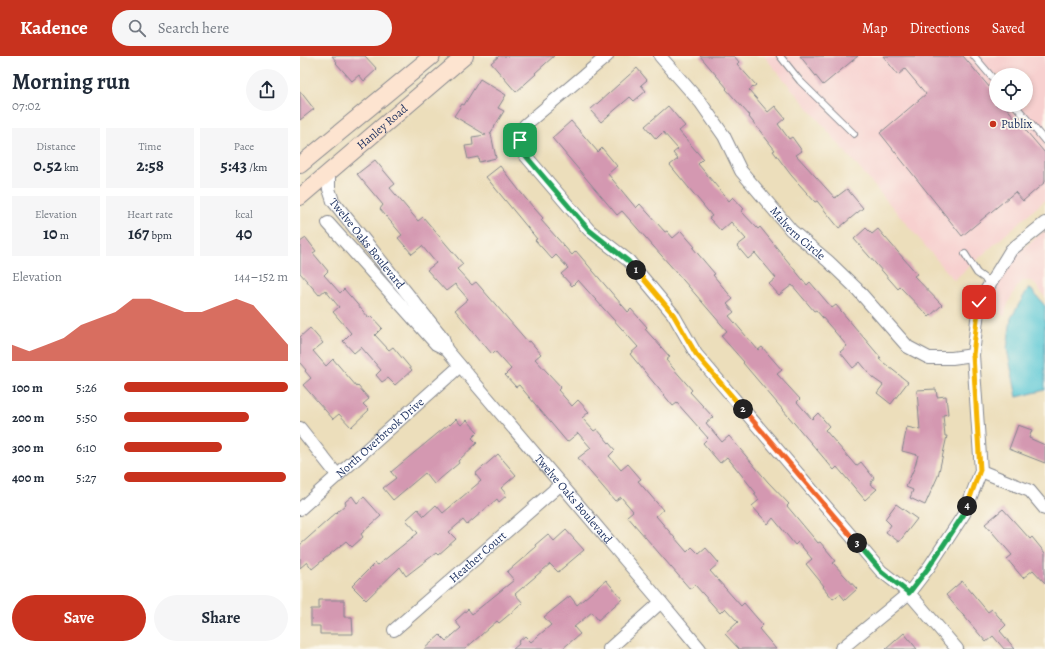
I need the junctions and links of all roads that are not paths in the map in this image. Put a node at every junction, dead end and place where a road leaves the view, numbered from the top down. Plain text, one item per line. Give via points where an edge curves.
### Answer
1 (465, 56) edge
2 (607, 56) edge
3 (660, 56) edge
4 (780, 56) edge
5 (974, 56) edge
6 (425, 58) edge
7 (989, 74) edge
8 (439, 78) junction
9 (1021, 112) edge
10 (854, 134) dead end
11 (1045, 141) edge
12 (303, 163) edge
13 (329, 172) junction
14 (300, 183) edge
15 (300, 197) edge
16 (328, 222) dead end
17 (1045, 223) edge
18 (360, 234) junction
19 (347, 244) junction
20 (965, 254) dead end
21 (991, 283) junction
22 (446, 349) junction
23 (973, 355) junction
24 (460, 366) junction
25 (300, 428) edge
26 (980, 470) junction
27 (338, 476) junction
28 (561, 484) junction
29 (300, 509) edge
30 (1045, 509) edge
31 (909, 593) junction
32 (661, 602) junction
33 (394, 630) dead end
34 (609, 649) edge
35 (700, 649) edge
36 (841, 649) edge
37 (957, 649) edge

1 - 8 main road, Hanley Road
2 - 31 street via 526,125 520,140 525,155 589,230 628,261 673,314 701,360 881,571
3 - 23 street, Malvern Circle via 701,103 724,136 741,171 791,230 856,288 908,347 929,358
4 - 10 lane via 800,81
5 - 7 lane
6 - 8 street
6 - 12 main road, Hanley Road
8 - 13 main road, Hanley Road
9 - 11 lane
12 - 14 main road via 306,175
13 - 15 main road, Hanley Road
13 - 18 street, Twelve Oaks Boulevard via 329,189 333,201
16 - 19 street, Twelve Oaks Boulevard
17 - 21 street via 1011,250
18 - 19 street
18 - 22 street, Twelve Oaks Boulevard via 442,338
19 - 22 street, Twelve Oaks Boulevard via 436,344
20 - 21 lane via 977,273
21 - 23 street via 979,302
22 - 24 street, Twelve Oaks Boulevard
23 - 26 street
24 - 27 street, North Overbrook Drive
24 - 28 street, Twelve Oaks Boulevard
25 - 27 street
26 - 30 street via 1030,491
26 - 31 street via 964,514
27 - 29 street, North Overbrook Drive
28 - 32 street, Twelve Oaks Boulevard
28 - 33 street, Heather Court
31 - 36 street
31 - 37 street
32 - 34 street
32 - 35 street, Twelve Oaks Boulevard

